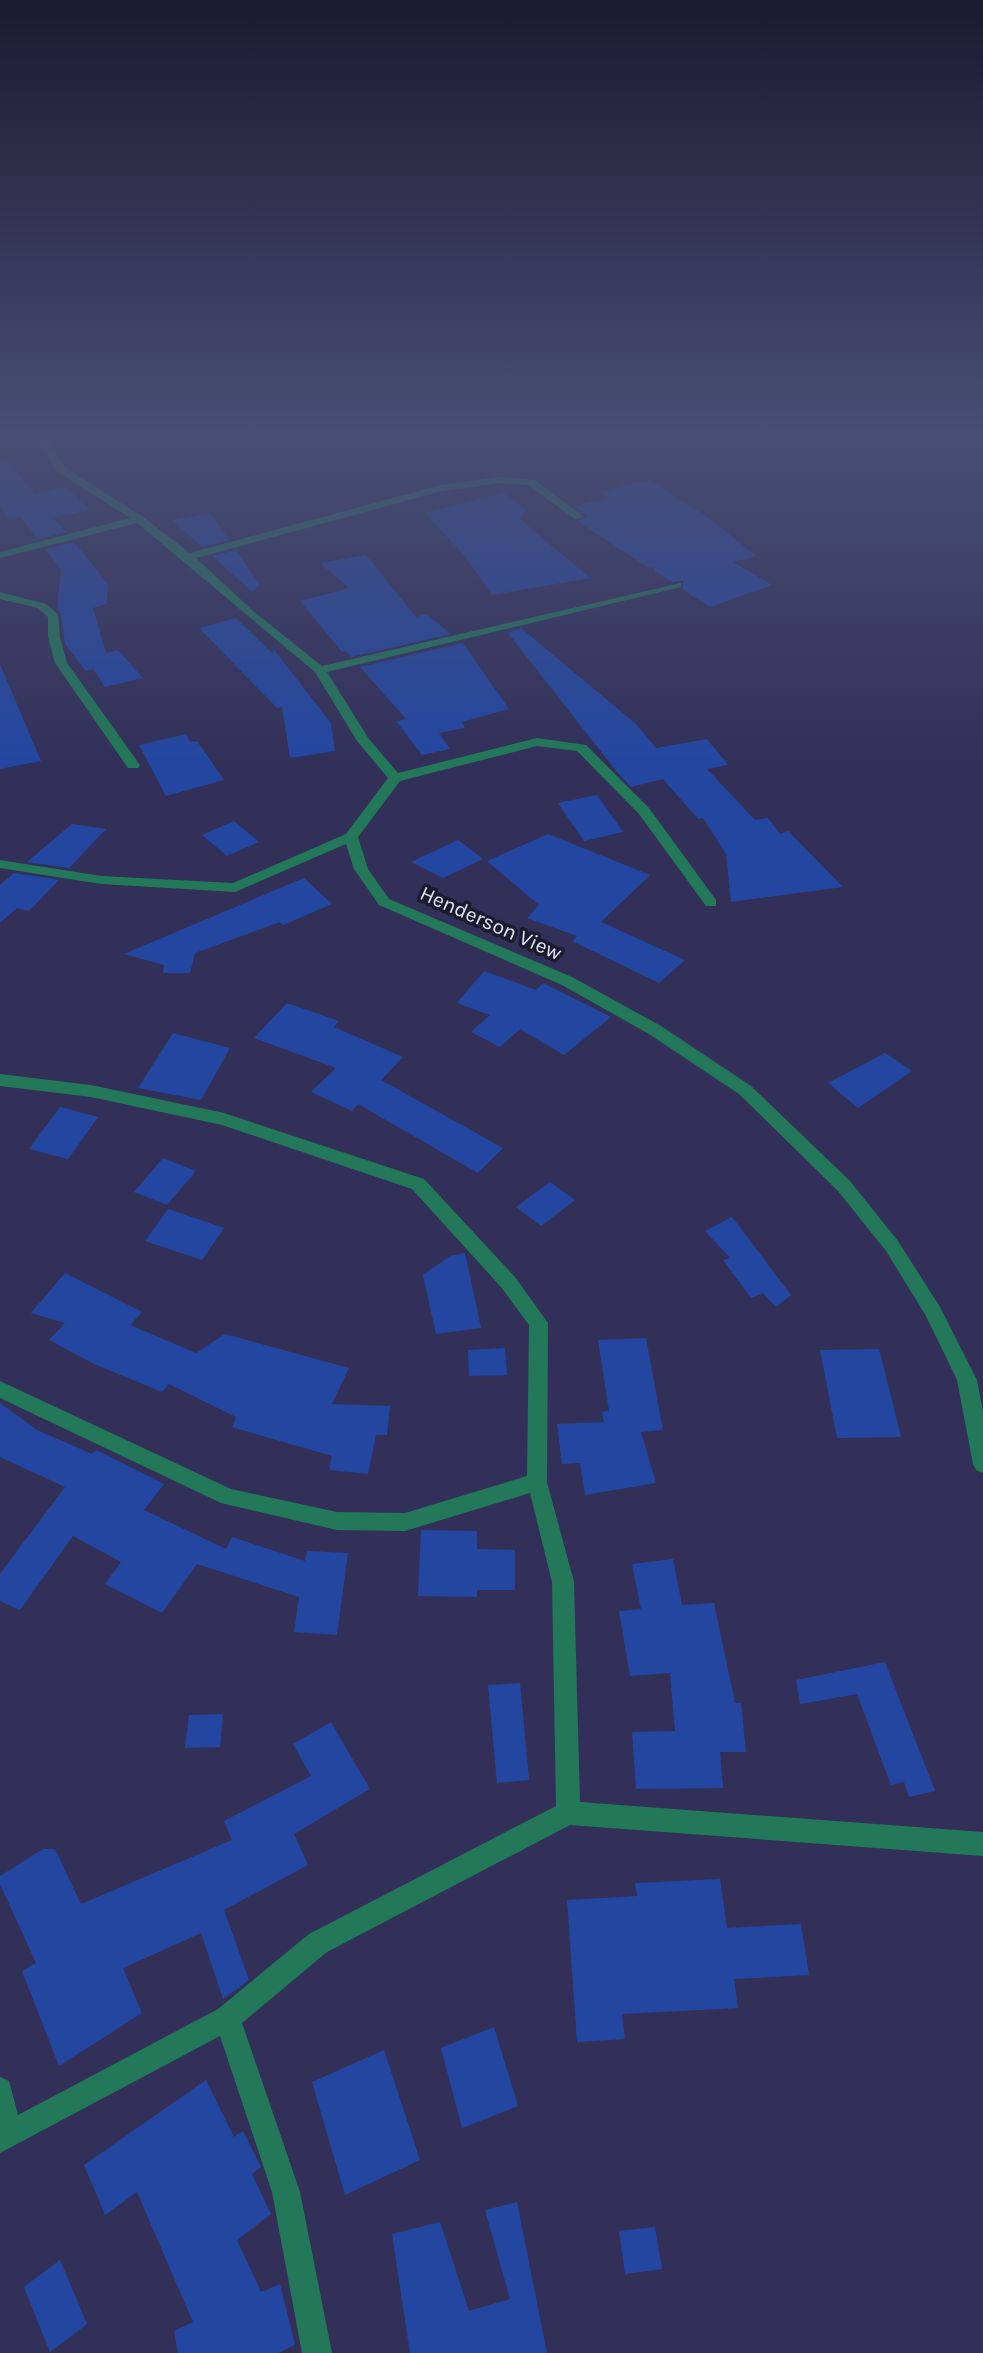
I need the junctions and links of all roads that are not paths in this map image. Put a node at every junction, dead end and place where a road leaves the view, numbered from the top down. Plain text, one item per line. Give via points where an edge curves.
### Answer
1 (47, 543) edge
2 (170, 543) edge
3 (240, 543) edge
4 (0, 555) edge
5 (188, 557) junction
6 (677, 585) dead end
7 (0, 595) edge
8 (320, 670) junction
9 (133, 765) dead end
10 (395, 778) junction
11 (351, 837) junction
12 (0, 864) edge
13 (712, 903) dead end
14 (0, 1080) edge
15 (0, 1389) edge
16 (983, 1464) edge
17 (537, 1482) junction
18 (568, 1813) junction
19 (983, 1844) edge
20 (227, 2018) junction
21 (0, 2090) edge
22 (4, 2136) edge
23 (317, 2353) edge

1 - 4 street
2 - 5 street
3 - 5 street
5 - 8 street
6 - 8 street
7 - 9 street via 42,606 54,616 61,663
8 - 10 street via 364,741
10 - 11 street
10 - 13 street via 537,742 581,748 645,811
11 - 12 street via 235,888 101,880
11 - 16 street, Henderson View via 361,869 384,902 567,981 656,1030 745,1090 844,1185 892,1246 933,1312 967,1380
14 - 17 street via 91,1091 224,1119 418,1184 508,1282 539,1323
15 - 17 street via 228,1497 337,1521 405,1521
17 - 18 street via 563,1582
18 - 19 street
18 - 20 street via 318,1943
20 - 22 street
20 - 23 street via 286,2192
21 - 22 street

